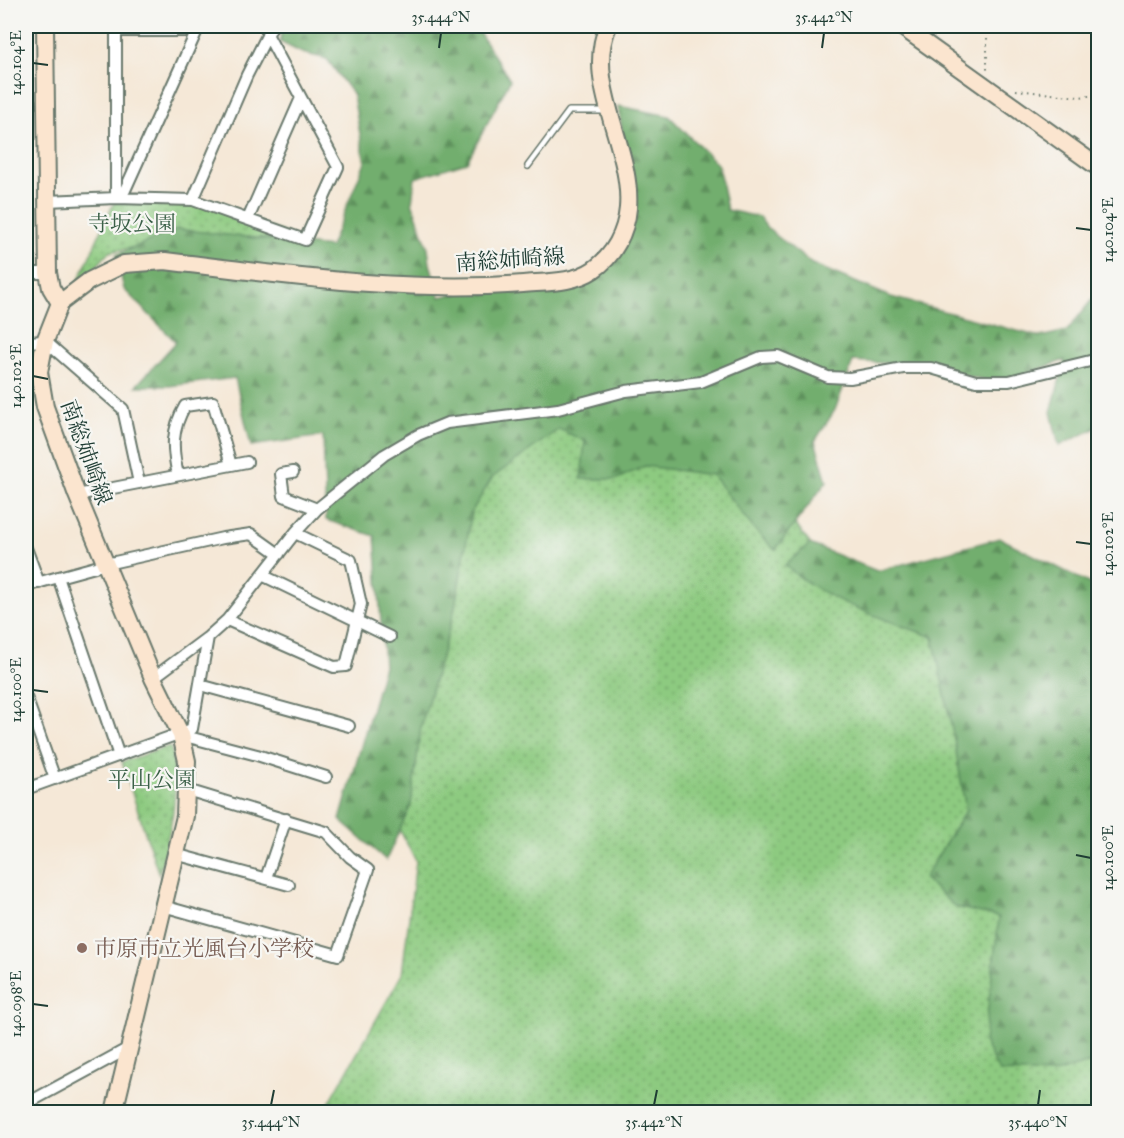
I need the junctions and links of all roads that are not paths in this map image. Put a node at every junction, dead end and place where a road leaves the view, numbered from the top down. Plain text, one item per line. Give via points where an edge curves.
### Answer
1 (45, 26) edge
2 (608, 26) edge
3 (901, 26) edge
4 (116, 28) edge
5 (198, 28) edge
6 (269, 30) edge
7 (301, 98) junction
8 (610, 111) junction
9 (528, 166) dead end
10 (1098, 167) edge
11 (116, 198) junction
12 (193, 200) junction
13 (47, 201) junction
14 (248, 219) junction
15 (26, 273) edge
16 (48, 273) junction
17 (60, 303) junction
18 (45, 341) junction
19 (26, 342) edge
20 (1098, 359) edge
21 (247, 462) dead end
22 (231, 465) junction
23 (292, 472) dead end
24 (178, 475) junction
25 (139, 483) junction
26 (77, 495) junction
27 (317, 509) junction
28 (294, 533) junction
29 (26, 548) edge
30 (279, 554) junction
31 (106, 564) junction
32 (262, 575) junction
33 (58, 577) junction
34 (39, 583) junction
35 (26, 586) edge
36 (227, 620) junction
37 (358, 622) junction
38 (208, 637) junction
39 (390, 637) dead end
40 (153, 678) junction
41 (200, 685) junction
42 (26, 697) edge
43 (349, 726) dead end
44 (181, 735) junction
45 (119, 756) junction
46 (326, 777) dead end
47 (55, 779) junction
48 (26, 789) edge
49 (187, 790) junction
50 (286, 819) junction
51 (176, 854) junction
52 (267, 878) junction
53 (289, 885) dead end
54 (163, 906) junction
55 (129, 1048) junction
56 (26, 1104) edge
57 (114, 1113) edge

1 - 13 main road
2 - 8 main road, 南総姉崎線 via 600,57
3 - 10 main road
4 - 5 street
4 - 11 street
5 - 11 street via 124,190
6 - 7 street
6 - 12 street
7 - 14 street
7 - 14 street via 338,167 305,240
8 - 9 lane via 569,111
8 - 17 main road, 南総姉崎線 via 628,190 625,224 605,260 574,278 439,287 165,261 124,264 89,281
11 - 12 street
11 - 13 street
12 - 14 street
13 - 16 main road
15 - 16 street
16 - 17 main road
17 - 18 main road, 南総姉崎線
18 - 19 street
18 - 25 street via 123,408
18 - 26 main road, 南総姉崎線 via 39,372 45,407
20 - 27 street via 1009,381 975,381 931,368 828,377 778,356 761,357 702,382 626,391 558,409 447,423 384,455
21 - 22 street
22 - 24 street
22 - 24 street via 213,402 185,406 177,419 172,449
23 - 27 street via 281,474 284,496
24 - 25 street
25 - 26 street
26 - 31 main road, 南総姉崎線
27 - 28 street
28 - 30 street
28 - 37 street via 351,560 361,604
29 - 34 street
30 - 31 street via 251,534
30 - 32 street
31 - 33 street
31 - 40 main road, 南総姉崎線
32 - 36 street
32 - 37 street
33 - 34 street
33 - 45 street
34 - 35 street
36 - 37 street via 334,667 346,666
36 - 38 street
37 - 39 street
38 - 40 street
38 - 41 street
40 - 44 main road, 南総姉崎線
41 - 43 street
41 - 44 street via 192,729
42 - 47 street
44 - 45 street
44 - 46 street
44 - 49 main road, 南総姉崎線 via 187,761
45 - 47 street
47 - 48 street
49 - 50 street
49 - 51 main road, 南総姉崎線
50 - 52 street
50 - 54 street via 326,832 350,858 368,870 338,955
51 - 52 street
51 - 54 main road, 南総姉崎線
52 - 53 street
54 - 55 main road, 南総姉崎線
55 - 56 street
55 - 57 main road, 南総姉崎線

